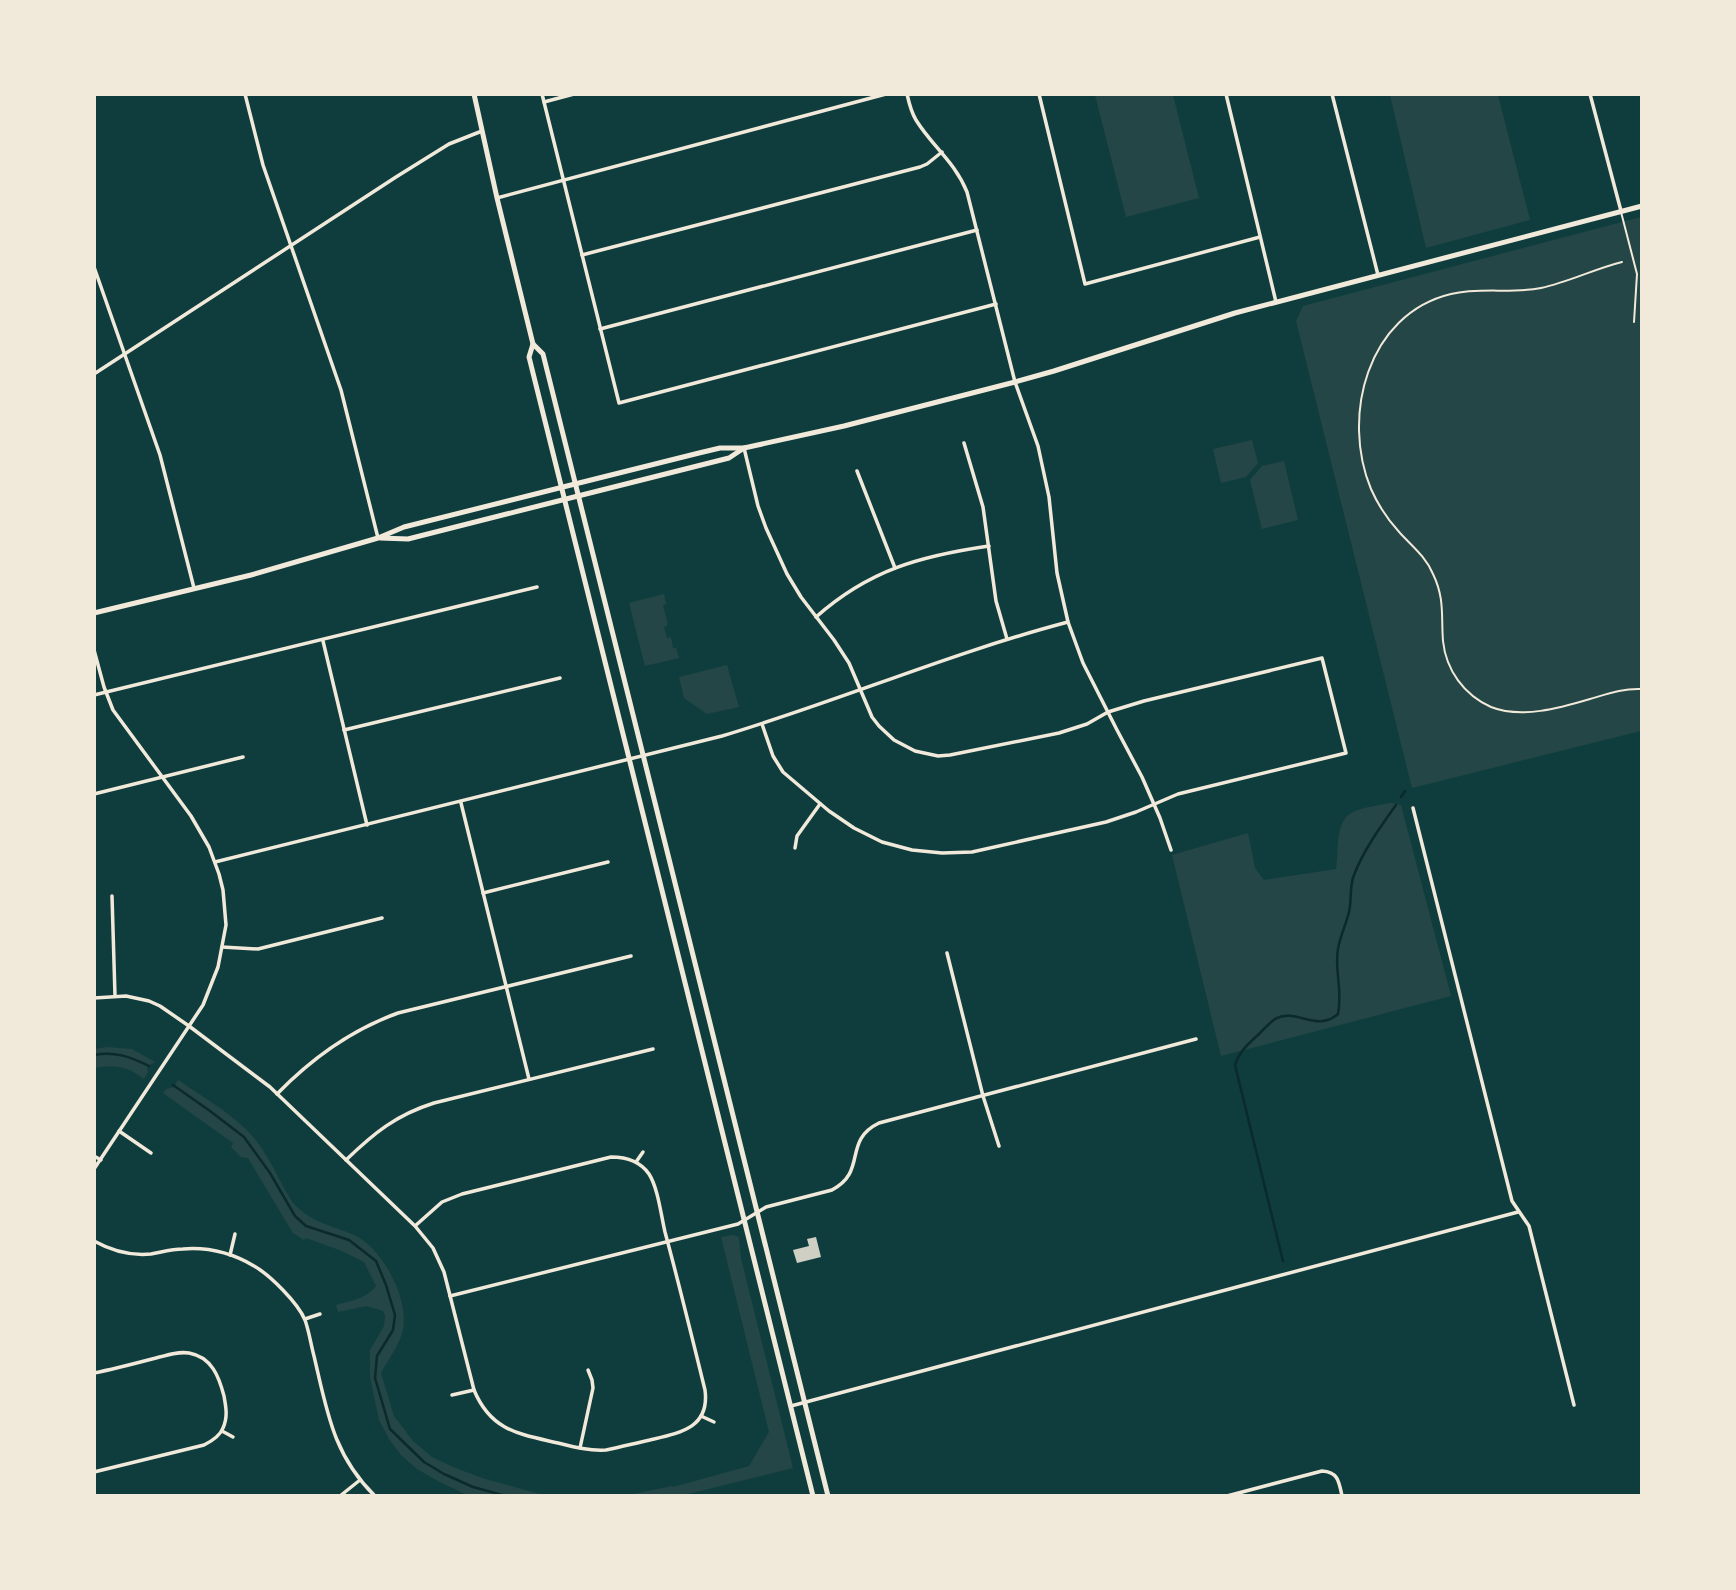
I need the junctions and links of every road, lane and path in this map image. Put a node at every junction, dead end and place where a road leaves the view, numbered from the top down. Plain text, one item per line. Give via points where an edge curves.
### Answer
1 (245, 94) edge
2 (474, 94) edge
3 (542, 94) edge
4 (574, 94) edge
5 (886, 94) edge
6 (907, 94) edge
7 (1039, 94) edge
8 (1226, 94) edge
9 (1332, 94) edge
10 (1590, 94) edge
11 (544, 102) junction
12 (482, 131) junction
13 (942, 152) junction
14 (563, 180) junction
15 (497, 198) junction
16 (1639, 209) edge
17 (1621, 211) junction
18 (977, 230) junction
19 (1260, 237) junction
20 (291, 246) junction
21 (582, 255) junction
22 (1622, 262) dead end
23 (94, 267) edge
24 (1378, 275) junction
25 (1276, 302) junction
26 (996, 304) junction
27 (1634, 322) dead end
28 (600, 329) junction
29 (533, 344) junction
30 (125, 355) junction
31 (94, 374) edge
32 (1015, 382) junction
33 (964, 443) dead end
34 (744, 448) junction
35 (857, 471) dead end
36 (575, 484) junction
37 (562, 488) junction
38 (578, 496) junction
39 (564, 499) junction
40 (379, 538) junction
41 (989, 546) junction
42 (895, 568) junction
43 (537, 587) dead end
44 (194, 588) junction
45 (94, 613) edge
46 (816, 617) junction
47 (1068, 622) junction
48 (1007, 639) junction
49 (323, 640) junction
50 (94, 650) edge
51 (560, 678) dead end
52 (1642, 689) edge
53 (860, 690) junction
54 (106, 692) junction
55 (94, 695) edge
56 (1108, 712) junction
57 (762, 724) junction
58 (344, 730) junction
59 (243, 757) dead end
60 (643, 757) junction
61 (630, 760) junction
62 (162, 777) junction
63 (94, 794) edge
64 (461, 802) junction
65 (820, 804) junction
66 (1154, 805) junction
67 (1413, 808) dead end
68 (367, 825) junction
69 (795, 848) dead end
70 (1171, 850) dead end
71 (215, 862) junction
72 (608, 862) dead end
73 (483, 893) junction
74 (112, 896) dead end
75 (382, 918) dead end
76 (222, 947) junction
77 (947, 953) dead end
78 (631, 956) dead end
79 (506, 987) junction
80 (115, 996) junction
81 (94, 998) edge
82 (189, 1026) junction
83 (1196, 1039) dead end
84 (653, 1049) dead end
85 (529, 1079) junction
86 (277, 1094) junction
87 (984, 1096) junction
88 (119, 1131) junction
89 (999, 1146) dead end
90 (643, 1152) dead end
91 (151, 1153) dead end
92 (94, 1156) edge
93 (101, 1160) junction
94 (346, 1160) junction
95 (636, 1162) junction
96 (94, 1169) edge
97 (757, 1211) junction
98 (1518, 1212) junction
99 (745, 1221) junction
100 (415, 1226) junction
101 (235, 1234) dead end
102 (94, 1241) edge
103 (668, 1242) junction
104 (230, 1255) junction
105 (450, 1296) junction
106 (320, 1314) dead end
107 (305, 1319) junction
108 (588, 1370) dead end
109 (94, 1373) edge
110 (474, 1391) junction
111 (452, 1395) dead end
112 (805, 1403) junction
113 (1574, 1405) dead end
114 (791, 1406) junction
115 (701, 1416) junction
116 (714, 1422) dead end
117 (222, 1431) junction
118 (233, 1437) dead end
119 (580, 1448) junction
120 (94, 1472) edge
121 (360, 1480) junction
122 (340, 1496) edge
123 (375, 1496) edge
124 (813, 1496) edge
125 (828, 1496) edge
126 (1227, 1496) edge
127 (1342, 1496) edge

1 - 20 street
2 - 12 main road
3 - 11 street
4 - 11 street
5 - 14 street
6 - 13 street via 917,123
7 - 19 street via 1085,284
8 - 19 street
9 - 24 street
10 - 17 street
11 - 14 street
12 - 15 main road
12 - 20 street via 449,144
13 - 18 street via 963,181
13 - 21 street via 920,167
14 - 15 street
14 - 21 street
15 - 29 main road
16 - 17 main road
17 - 24 main road
17 - 27 lane via 1637,274
18 - 26 street
18 - 28 street
19 - 25 street
20 - 30 street
20 - 40 street via 341,390
21 - 28 street
22 - 52 path via 1543,288 1464,292 1417,308 1394,328 1374,357 1358,432 1365,472 1378,504 1435,578 1447,660 1468,692 1499,710 1520,712
23 - 30 street
24 - 25 main road
25 - 32 main road
26 - 28 street via 619,403
26 - 32 street
29 - 36 main road via 543,354
29 - 37 main road via 529,357
30 - 31 street
30 - 44 street via 160,456
32 - 34 main road
32 - 47 street via 1040,456
33 - 41 street
34 - 36 main road via 720,449
34 - 38 main road via 729,458
34 - 46 street via 765,528 787,574
35 - 42 street
36 - 37 main road
36 - 38 main road
37 - 39 main road
37 - 40 main road via 404,527
38 - 39 main road
38 - 60 main road
39 - 40 main road via 408,539
39 - 61 main road
40 - 44 main road
41 - 42 street via 947,552
41 - 48 street via 996,601
42 - 46 street via 849,592
43 - 49 street
44 - 45 main road
46 - 53 street via 849,663
47 - 48 street
47 - 56 street
48 - 53 street
49 - 54 street
49 - 58 street
50 - 54 street
51 - 58 street
53 - 56 street via 888,735 915,751 938,755 1059,733
53 - 57 street
54 - 55 street
54 - 62 street via 122,724
56 - 66 street
56 - 66 street via 1322,657 1346,753 1178,794
57 - 60 street
57 - 65 street via 783,772
58 - 68 street
59 - 62 street
60 - 61 street
60 - 97 main road
61 - 64 street
61 - 99 main road
62 - 63 street
62 - 71 street via 200,830
64 - 68 street
64 - 73 street
65 - 66 street via 882,842 942,853 1028,840 1106,822
65 - 69 street via 797,836
66 - 70 street
67 - 98 street
68 - 71 street
71 - 76 street via 225,906
72 - 73 street
73 - 79 street
74 - 80 street
75 - 76 street via 268,947
76 - 82 street via 203,1005
77 - 87 street
78 - 79 street
79 - 85 street
79 - 86 street via 398,1013 370,1025 326,1051
80 - 81 street
80 - 82 street via 149,1001
82 - 86 street
82 - 88 street
83 - 87 street
84 - 85 street
85 - 94 street via 415,1109 378,1130
86 - 94 street
87 - 89 street
87 - 97 street via 872,1126 860,1137 850,1175 840,1186
88 - 91 street
88 - 93 street
90 - 95 street
92 - 93 street
93 - 96 street
94 - 100 street
95 - 100 street via 611,1157 462,1194 442,1202
95 - 103 street via 653,1182
97 - 99 street
97 - 112 main road
98 - 112 street
98 - 113 street via 1529,1226
99 - 103 street
99 - 114 main road
100 - 105 street via 440,1261
101 - 104 street
102 - 104 street via 136,1254 200,1249
103 - 105 street
103 - 115 street via 705,1390
104 - 107 street via 265,1273
105 - 110 street
106 - 107 street
107 - 121 street via 332,1431
108 - 119 street via 593,1388
109 - 117 street via 174,1354 197,1356 209,1363 219,1378 227,1409
110 - 111 street
110 - 119 street via 485,1411 508,1430
112 - 114 street
112 - 125 main road
114 - 124 main road
115 - 116 street
115 - 119 street via 681,1432 606,1450
117 - 118 street
117 - 120 street via 204,1445
121 - 122 street
121 - 123 street
126 - 127 street via 1322,1471 1336,1476

